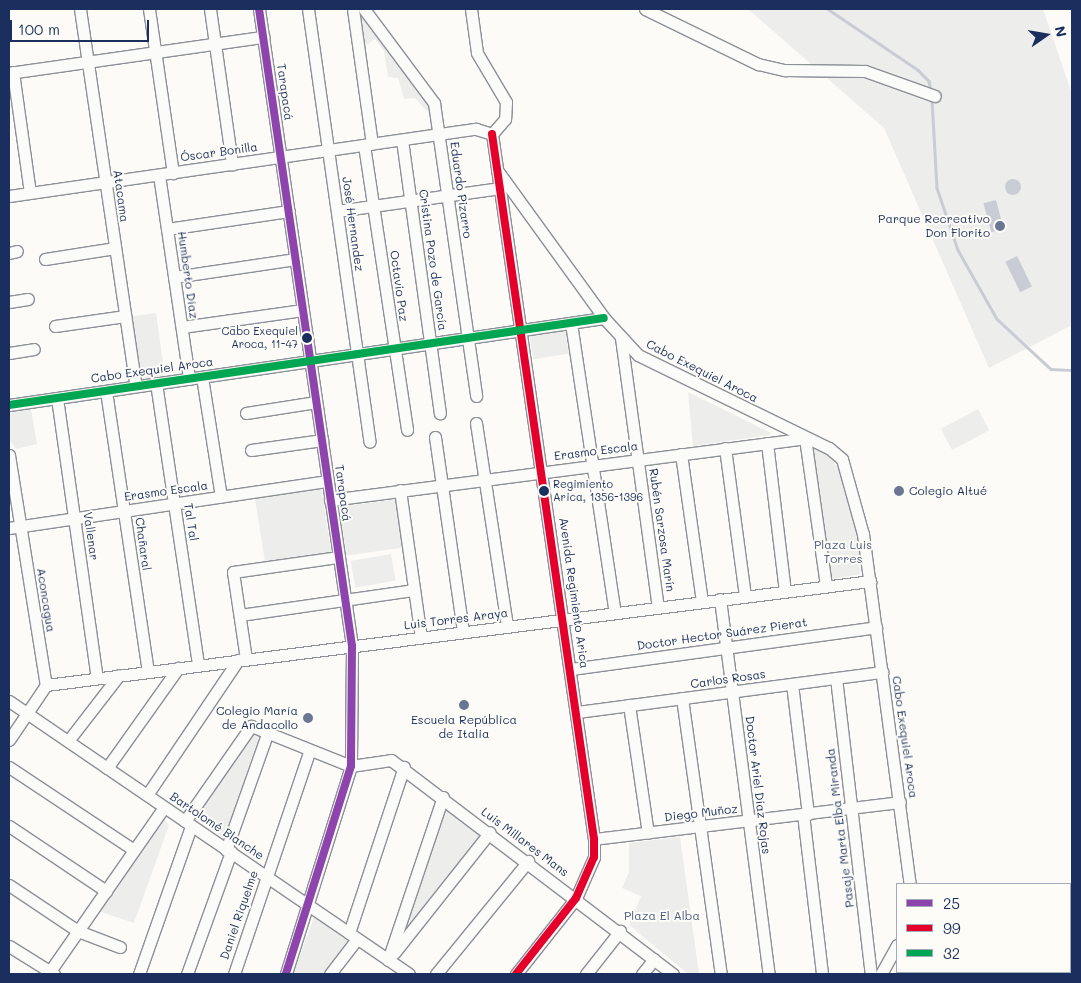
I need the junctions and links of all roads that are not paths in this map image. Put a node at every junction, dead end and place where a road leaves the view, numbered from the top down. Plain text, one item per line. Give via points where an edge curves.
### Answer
1 (80, 9) edge
2 (149, 9) edge
3 (210, 9) edge
4 (259, 9) edge
5 (308, 9) edge
6 (353, 9) edge
7 (364, 9) edge
8 (471, 9) edge
9 (645, 9) edge
10 (263, 37) junction
11 (215, 44) junction
12 (155, 52) junction
13 (87, 62) junction
14 (11, 73) edge
15 (931, 94) dead end
16 (492, 134) junction
17 (439, 135) junction
18 (402, 140) junction
19 (368, 145) junction
20 (328, 150) junction
21 (281, 157) junction
22 (232, 164) junction
23 (497, 170) junction
24 (173, 173) junction
25 (159, 175) junction
26 (105, 182) junction
27 (500, 188) junction
28 (30, 193) junction
29 (448, 195) junction
30 (9, 196) edge
31 (411, 200) junction
32 (373, 206) junction
33 (289, 211) junction
34 (337, 211) junction
35 (167, 228) junction
36 (115, 248) junction
37 (45, 259) dead end
38 (296, 259) junction
39 (174, 277) junction
40 (28, 300) dead end
41 (9, 302) edge
42 (303, 310) junction
43 (125, 316) junction
44 (604, 318) junction
45 (572, 323) junction
46 (55, 326) dead end
47 (182, 327) junction
48 (521, 330) junction
49 (467, 338) junction
50 (621, 338) junction
51 (431, 343) junction
52 (395, 348) junction
53 (34, 349) dead end
54 (9, 353) edge
55 (357, 354) junction
56 (310, 361) junction
57 (202, 377) junction
58 (189, 379) junction
59 (156, 384) junction
60 (136, 386) junction
61 (106, 391) junction
62 (476, 396) dead end
63 (57, 398) junction
64 (316, 402) junction
65 (9, 405) edge
66 (246, 413) dead end
67 (440, 413) dead end
68 (476, 422) dead end
69 (407, 430) dead end
70 (435, 437) dead end
71 (805, 438) junction
72 (322, 440) junction
73 (370, 442) dead end
74 (767, 443) junction
75 (725, 448) junction
76 (251, 450) dead end
77 (681, 454) junction
78 (9, 455) edge
79 (638, 460) junction
80 (593, 465) junction
81 (542, 472) junction
82 (485, 479) junction
83 (328, 481) junction
84 (442, 485) junction
85 (400, 490) junction
86 (221, 498) junction
87 (330, 500) junction
88 (174, 504) junction
89 (124, 511) junction
90 (74, 519) junction
91 (21, 526) junction
92 (9, 528) edge
93 (339, 557) junction
94 (870, 580) junction
95 (826, 586) junction
96 (414, 590) junction
97 (786, 591) junction
98 (745, 596) junction
99 (345, 600) junction
100 (720, 600) junction
101 (702, 602) junction
102 (658, 607) junction
103 (615, 613) junction
104 (240, 615) junction
105 (564, 619) junction
106 (507, 626) junction
107 (876, 627) junction
108 (462, 632) junction
109 (421, 637) junction
110 (352, 646) junction
111 (726, 648) junction
112 (242, 660) junction
113 (198, 665) junction
114 (178, 668) junction
115 (571, 669) junction
116 (148, 672) junction
117 (882, 672) junction
118 (119, 675) junction
119 (97, 678) junction
120 (836, 678) junction
121 (792, 684) junction
122 (46, 685) junction
123 (732, 692) junction
124 (682, 698) junction
125 (9, 701) edge
126 (629, 705) junction
127 (577, 712) junction
128 (26, 713) junction
129 (267, 734) junction
130 (9, 740) edge
131 (68, 741) junction
132 (309, 752) junction
133 (351, 766) junction
134 (9, 767) edge
135 (404, 767) junction
136 (107, 768) junction
137 (147, 795) junction
138 (443, 797) junction
139 (900, 802) junction
140 (164, 807) junction
141 (852, 808) junction
142 (806, 814) junction
143 (749, 820) junction
144 (188, 823) junction
145 (9, 826) edge
146 (701, 826) junction
147 (490, 832) junction
148 (648, 833) junction
149 (594, 839) junction
150 (134, 850) junction
151 (229, 851) junction
152 (528, 861) junction
153 (267, 877) junction
154 (910, 883) edge
155 (9, 885) edge
156 (106, 891) junction
157 (576, 898) junction
158 (310, 906) junction
159 (78, 931) junction
160 (620, 931) junction
161 (353, 936) junction
162 (9, 946) edge
163 (120, 947) dead end
164 (896, 947) edge
165 (654, 959) junction
166 (391, 962) junction
167 (51, 974) edge
168 (139, 974) edge
169 (187, 974) edge
170 (234, 974) edge
171 (286, 974) edge
172 (330, 974) edge
173 (387, 974) edge
174 (409, 974) edge
175 (436, 974) edge
176 (516, 974) edge
177 (586, 974) edge
178 (642, 974) edge
179 (673, 974) edge
180 (721, 974) edge
181 (769, 974) edge
182 (822, 974) edge
183 (872, 974) edge
184 (882, 974) edge

1 - 13 street, Atacama
2 - 12 street
3 - 11 street
4 - 10 street, Tarapacá
5 - 20 street, José Hernandez
6 - 19 street, Octavio Paz
7 - 17 street, Eduardo Pizarro via 434,103
8 - 16 street via 477,53 506,102 505,119
9 - 15 street via 758,64 785,70 865,71
10 - 11 street
10 - 21 street, Tarapacá
11 - 12 street
11 - 22 street
12 - 13 street
12 - 24 street
13 - 14 street
13 - 26 street, Atacama
14 - 28 street
16 - 17 street, Óscar Bonilla via 476,129
16 - 23 street, Avenida Regimiento Arica
17 - 18 street, Óscar Bonilla
17 - 29 street, Eduardo Pizarro
18 - 19 street, Óscar Bonilla
18 - 31 street, Cristina Pozo de García
19 - 20 street, Óscar Bonilla
19 - 32 street, Octavio Paz
20 - 21 street, Óscar Bonilla
20 - 34 street, José Hernandez
21 - 22 street, Óscar Bonilla
21 - 33 street, Tarapacá
22 - 24 street, Óscar Bonilla
23 - 27 street, Avenida Regimiento Arica
23 - 44 street
24 - 25 street, Óscar Bonilla
25 - 26 street, Óscar Bonilla
25 - 35 street, Humberto Díaz
26 - 28 street, Óscar Bonilla
26 - 36 street, Atacama
27 - 29 street
27 - 48 street, Avenida Regimiento Arica
28 - 30 street, Óscar Bonilla
29 - 31 street
29 - 49 street, Eduardo Pizarro
31 - 32 street
31 - 51 street, Cristina Pozo de García
32 - 34 street
32 - 52 street, Octavio Paz
33 - 35 street
33 - 38 street, Tarapacá
34 - 55 street, José Hernandez
35 - 39 street, Humberto Díaz
36 - 37 street
36 - 43 street, Atacama
38 - 39 street
38 - 42 street, Tarapacá
39 - 47 street, Humberto Díaz
40 - 41 street
42 - 47 street
42 - 56 street, Tarapacá
43 - 46 street
43 - 60 street, Atacama
44 - 45 street, Cabo Exequiel Aroca
44 - 50 street, Cabo Exequiel Aroca
45 - 48 street, Cabo Exequiel Aroca
45 - 80 street
47 - 58 street, Humberto Díaz
48 - 49 street, Cabo Exequiel Aroca
48 - 81 street, Avenida Regimiento Arica
49 - 51 street, Cabo Exequiel Aroca
49 - 62 street, Eduardo Pizarro
50 - 71 street, Cabo Exequiel Aroca via 647,360
50 - 79 street, Rubén Sarzosa Marín
51 - 52 street, Cabo Exequiel Aroca
51 - 67 street, Cristina Pozo de García
52 - 55 street, Cabo Exequiel Aroca
52 - 69 street, Octavio Paz
53 - 54 street
55 - 56 street, Cabo Exequiel Aroca
55 - 73 street, José Hernandez
56 - 57 street, Cabo Exequiel Aroca
56 - 64 street, Tarapacá
57 - 58 street, Cabo Exequiel Aroca
57 - 86 street
58 - 59 street, Cabo Exequiel Aroca
59 - 60 street, Cabo Exequiel Aroca
59 - 88 street, Tal Tal
60 - 61 street, Cabo Exequiel Aroca
61 - 63 street, Cabo Exequiel Aroca
61 - 89 street, Chañaral
63 - 65 street, Cabo Exequiel Aroca
63 - 90 street, Vallenar
64 - 66 street
64 - 72 street, Tarapacá
68 - 82 street
70 - 84 street
71 - 74 street, Erasmo Escala
71 - 94 street, Cabo Exequiel Aroca via 834,451 844,463 863,534
71 - 95 street
72 - 76 street
72 - 83 street, Tarapacá
74 - 75 street, Erasmo Escala
74 - 97 street
75 - 77 street, Erasmo Escala
75 - 98 street
77 - 79 street, Erasmo Escala
77 - 101 street
78 - 91 street, Aconcagua
79 - 80 street, Erasmo Escala
79 - 102 street, Rubén Sarzosa Marín
80 - 81 street, Erasmo Escala
80 - 103 street
81 - 82 street, Erasmo Escala
81 - 105 street, Avenida Regimiento Arica
82 - 84 street, Erasmo Escala
82 - 106 street
83 - 86 street, Erasmo Escala
83 - 87 street, Tarapacá
84 - 85 street, Erasmo Escala
84 - 108 street
85 - 87 street, Erasmo Escala
85 - 96 street
86 - 88 street, Erasmo Escala
87 - 93 street, Tarapacá
88 - 89 street, Erasmo Escala
88 - 113 street, Tal Tal
89 - 90 street, Erasmo Escala
89 - 116 street, Chañaral
90 - 91 street, Erasmo Escala
90 - 119 street, Vallenar
91 - 92 street, Erasmo Escala
91 - 122 street, Aconcagua
93 - 99 street, Tarapacá
93 - 104 street via 233,572
94 - 95 street, Luis Torres Araya
94 - 107 street, Cabo Exequiel Aroca
95 - 97 street, Luis Torres Araya
96 - 99 street
96 - 109 street
97 - 98 street, Luis Torres Araya
98 - 100 street, Luis Torres Araya
99 - 104 street
99 - 110 street, Tarapacá
100 - 101 street, Luis Torres Araya
100 - 111 street, Doctor Ariel Díaz Rojas
101 - 102 street, Luis Torres Araya
102 - 103 street, Luis Torres Araya
103 - 105 street, Luis Torres Araya
104 - 112 street
105 - 106 street, Luis Torres Araya
105 - 115 street, Avenida Regimiento Arica
106 - 108 street, Luis Torres Araya
107 - 111 street, Doctor Hector Suárez Pierat
107 - 117 street, Cabo Exequiel Aroca
108 - 109 street, Luis Torres Araya
109 - 110 street, Luis Torres Araya
110 - 112 street, Luis Torres Araya
110 - 133 street, Tarapacá
111 - 115 street, Doctor Hector Suárez Pierat
111 - 123 street, Doctor Ariel Díaz Rojas
112 - 113 street, Luis Torres Araya
112 - 137 street
113 - 114 street, Luis Torres Araya
114 - 116 street, Luis Torres Araya
114 - 136 street
115 - 127 street, Avenida Regimiento Arica
116 - 118 street, Luis Torres Araya
117 - 120 street, Carlos Rosas
117 - 139 street, Cabo Exequiel Aroca
118 - 119 street, Luis Torres Araya
118 - 131 street
119 - 122 street, Luis Torres Araya
120 - 121 street, Carlos Rosas
120 - 141 street, Pasaje Marta Elba Miranda
121 - 123 street, Carlos Rosas
121 - 142 street
122 - 128 street
123 - 124 street, Carlos Rosas
123 - 143 street, Doctor Ariel Díaz Rojas
124 - 126 street, Carlos Rosas
124 - 146 street
125 - 128 street, Bartolomé Blanche
126 - 127 street, Carlos Rosas
126 - 148 street
127 - 149 street, Avenida Regimiento Arica
128 - 130 street
128 - 131 street, Bartolomé Blanche
129 - 132 street
129 - 144 street via 251,726
129 - 151 street
131 - 136 street, Bartolomé Blanche
132 - 133 street
132 - 153 street, Daniel Riquelme
133 - 135 street, Luis Millares Mans via 385,760
133 - 158 street, Tarapacá
134 - 150 street
135 - 138 street, Luis Millares Mans
135 - 161 street
136 - 137 street, Bartolomé Blanche
137 - 140 street, Bartolomé Blanche
138 - 147 street, Luis Millares Mans
138 - 166 street
139 - 141 street, Diego Muñoz
139 - 154 street, Cabo Exequiel Aroca
140 - 144 street, Bartolomé Blanche
140 - 150 street
141 - 142 street, Diego Muñoz
141 - 183 street, Pasaje Marta Elba Miranda
142 - 143 street, Diego Muñoz
142 - 182 street
143 - 146 street, Diego Muñoz
143 - 181 street, Doctor Ariel Díaz Rojas
144 - 151 street, Bartolomé Blanche
144 - 168 street
145 - 156 street
146 - 148 street, Diego Muñoz
146 - 180 street
147 - 152 street, Luis Millares Mans
147 - 166 street
148 - 149 street, Diego Muñoz
149 - 157 street, Avenida Regimiento Arica via 594,857
150 - 156 street
151 - 153 street, Bartolomé Blanche
151 - 169 street
152 - 157 street, Luis Millares Mans
152 - 175 street
153 - 158 street, Bartolomé Blanche
153 - 170 street, Daniel Riquelme
155 - 159 street
156 - 159 street
157 - 160 street, Luis Millares Mans
157 - 176 street, Avenida Regimiento Arica
158 - 161 street, Bartolomé Blanche
158 - 171 street, Tarapacá
159 - 163 street
159 - 167 street
160 - 165 street, Luis Millares Mans
160 - 177 street
161 - 166 street, Bartolomé Blanche
161 - 172 street
162 - 167 street
164 - 184 street
165 - 178 street
165 - 179 street, Luis Millares Mans
166 - 173 street
166 - 174 street, Bartolomé Blanche

